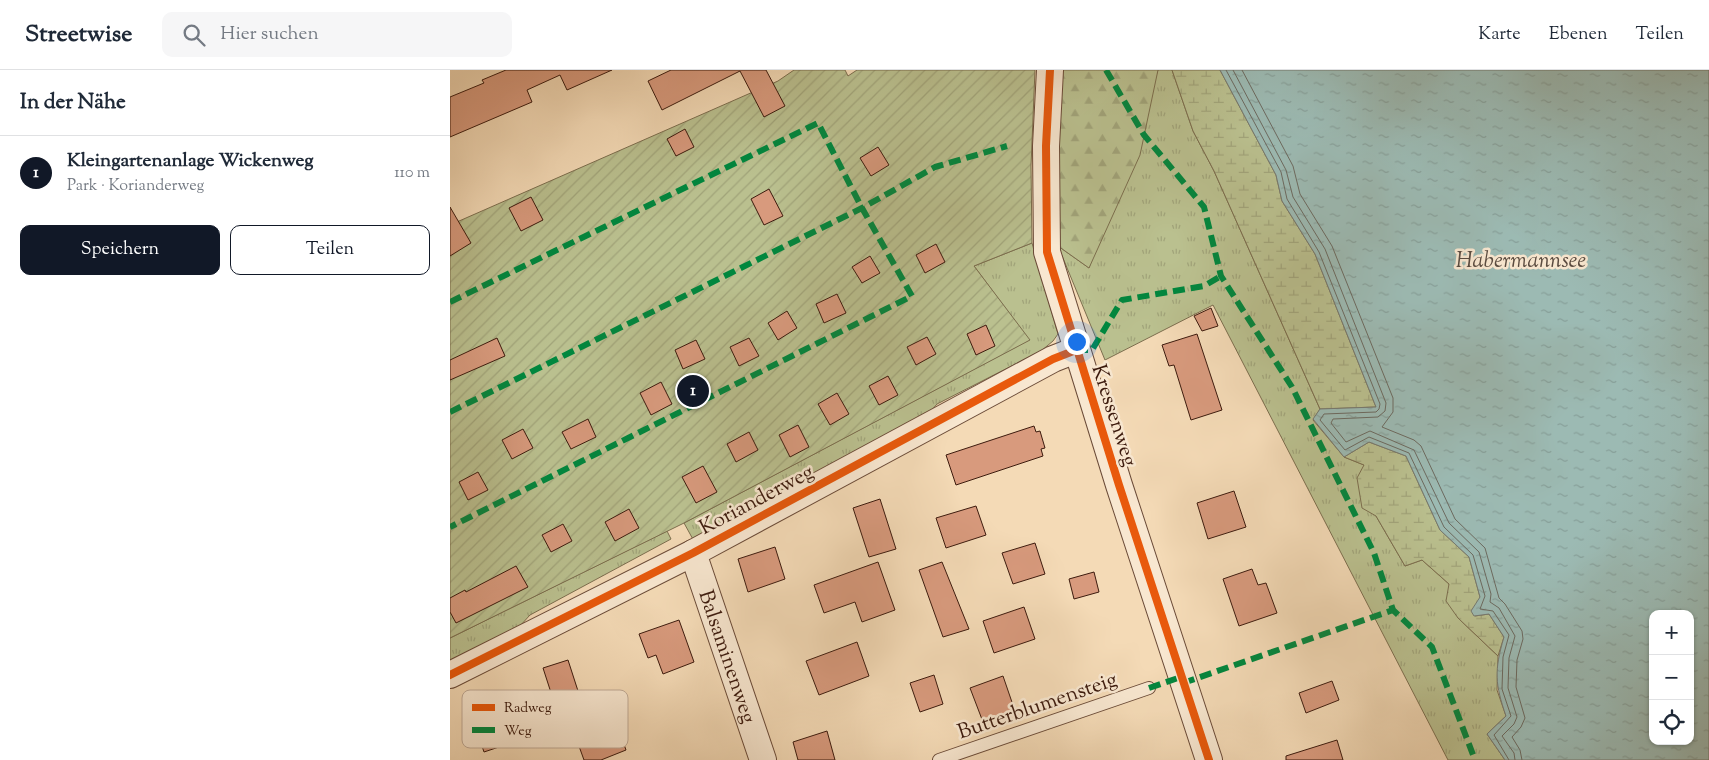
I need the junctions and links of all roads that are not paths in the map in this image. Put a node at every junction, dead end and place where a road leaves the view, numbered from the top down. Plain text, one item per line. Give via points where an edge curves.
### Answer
1 (1050, 70) edge
2 (1076, 350) junction
3 (693, 552) junction
4 (450, 675) edge
5 (1149, 688) dead end
6 (763, 760) edge
7 (939, 760) edge
8 (1209, 760) edge

1 - 2 street, Kressenweg via 1046,252
2 - 3 street, Korianderweg via 1053,359
2 - 8 street, Kressenweg
3 - 4 street, Korianderweg
3 - 6 street, Balsaminenweg
5 - 7 lane, Butterblumensteig

